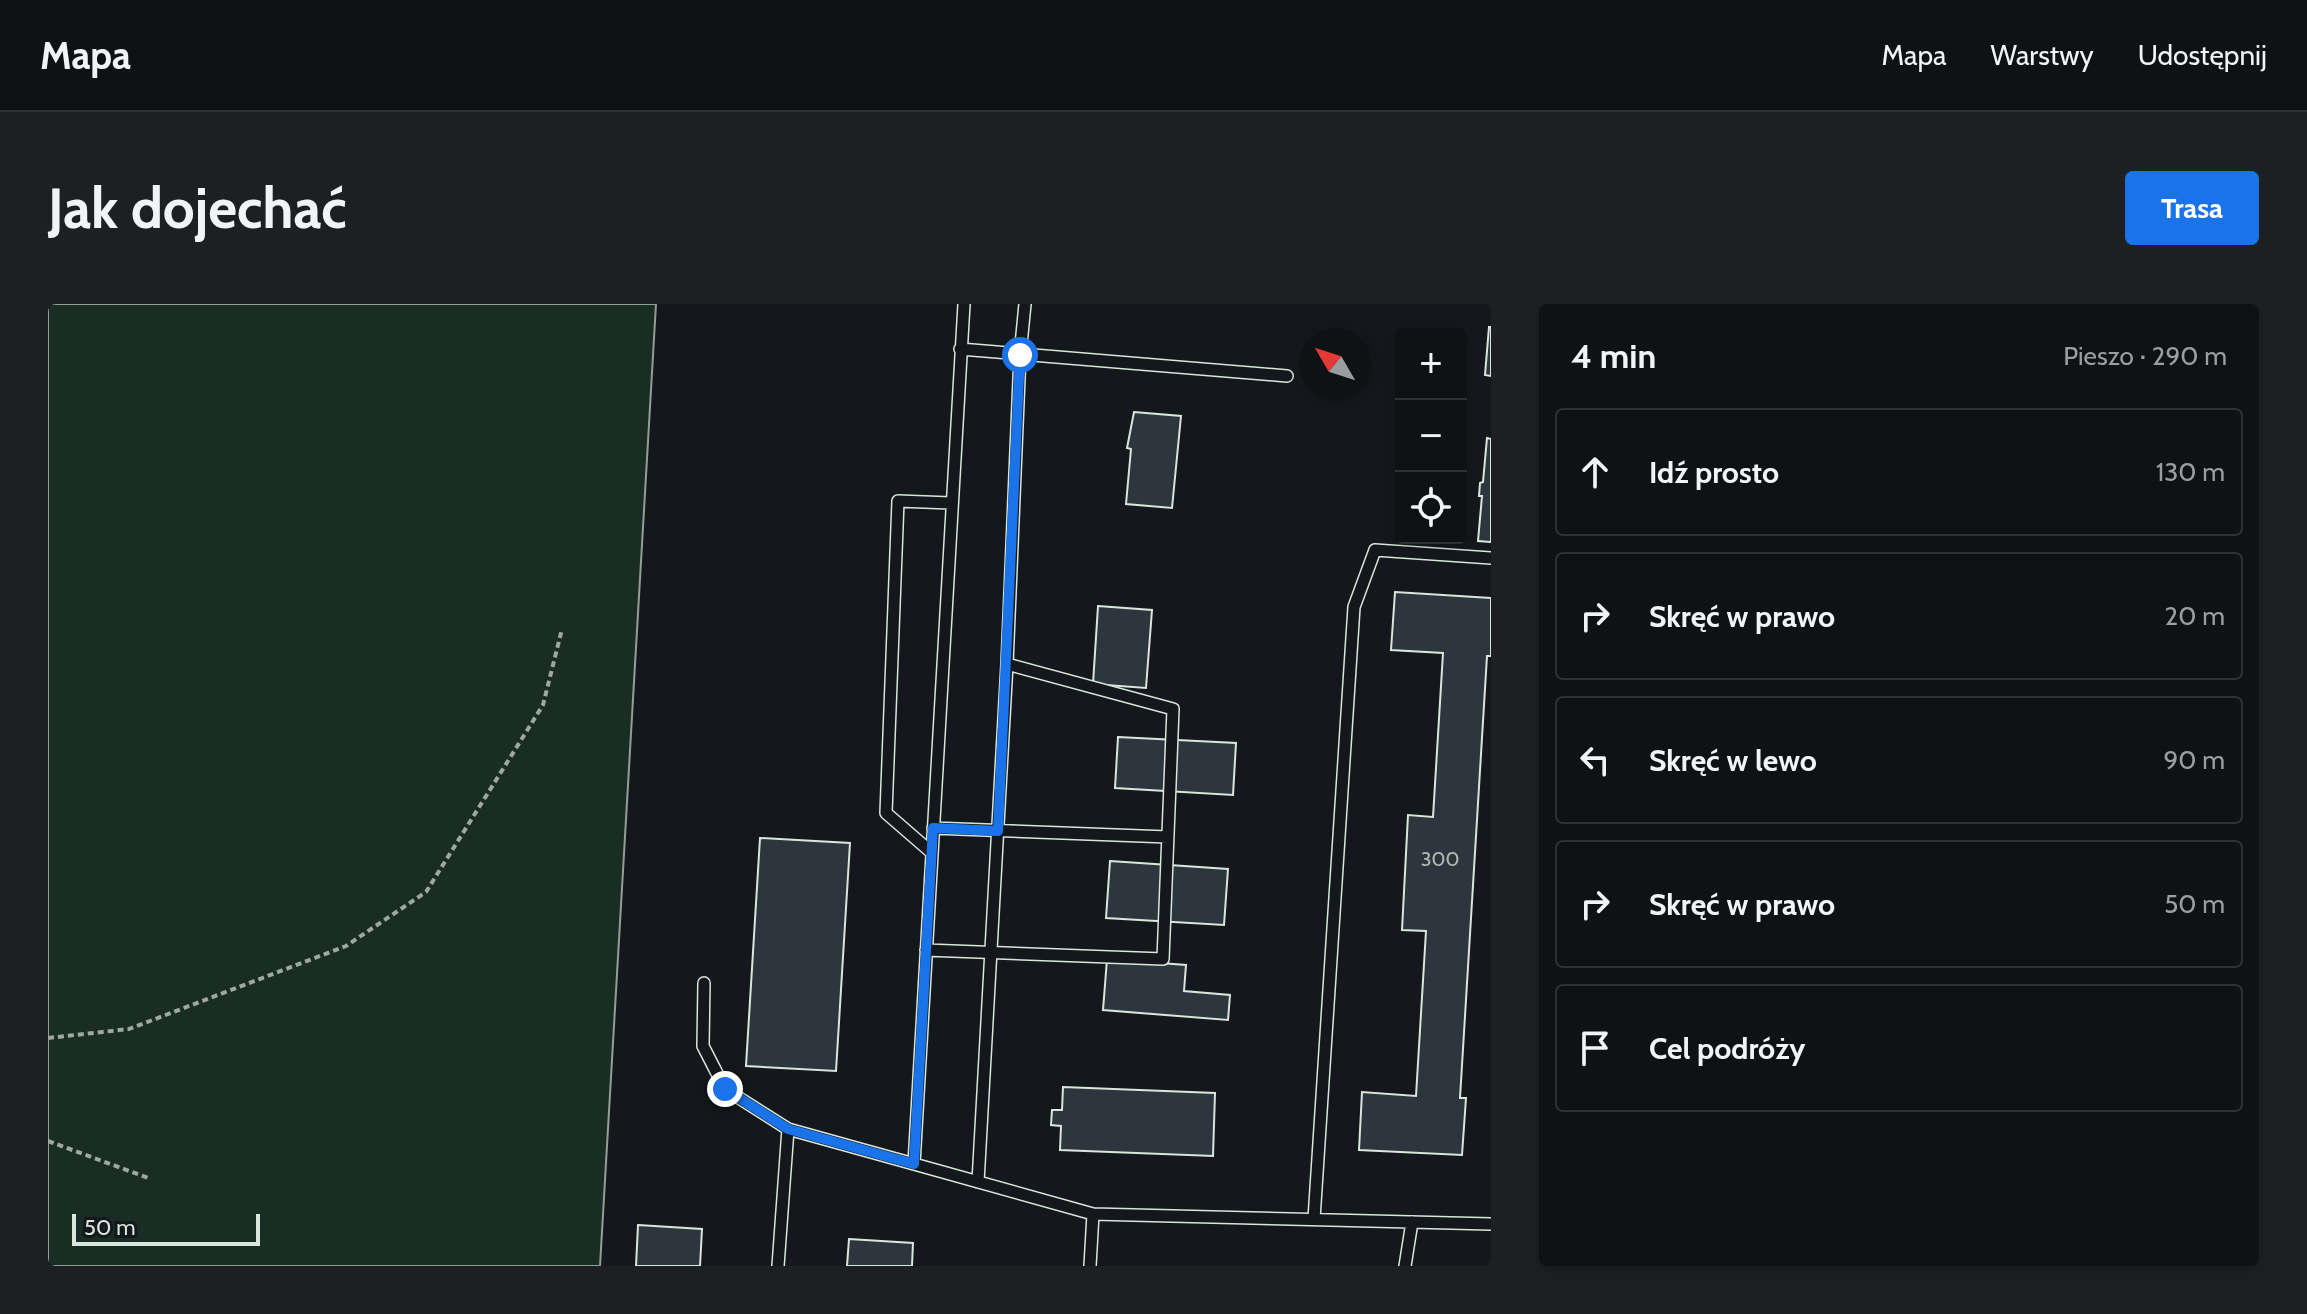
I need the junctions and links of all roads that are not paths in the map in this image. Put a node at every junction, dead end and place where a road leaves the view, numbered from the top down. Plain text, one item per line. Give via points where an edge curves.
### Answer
1 (964, 304) edge
2 (1025, 304) edge
3 (960, 349) junction
4 (1020, 355) junction
5 (1287, 376) dead end
6 (951, 503) junction
7 (1491, 558) edge
8 (1007, 664) junction
9 (933, 828) junction
10 (998, 831) junction
11 (1168, 837) junction
12 (931, 852) junction
13 (926, 950) junction
14 (991, 954) junction
15 (704, 983) dead end
16 (788, 1129) junction
17 (914, 1164) junction
18 (978, 1182) junction
19 (1093, 1214) junction
20 (1314, 1219) junction
21 (1412, 1222) junction
22 (1491, 1224) edge
23 (778, 1266) edge
24 (1090, 1266) edge
25 (1405, 1266) edge

1 - 3 lane
2 - 4 lane
3 - 4 lane
3 - 6 lane
4 - 5 lane
4 - 8 lane
6 - 9 lane
6 - 12 lane via 898,501 886,813
7 - 20 lane via 1375,550 1354,607
8 - 10 lane
8 - 11 lane via 1173,709
9 - 10 lane
9 - 12 lane
10 - 11 lane
10 - 14 lane
11 - 14 lane via 1163,959
12 - 13 lane
13 - 14 lane
13 - 17 lane
14 - 18 lane
15 - 16 lane via 703,1046 725,1089
16 - 17 lane
16 - 23 lane
17 - 18 lane
18 - 19 lane
19 - 20 lane
19 - 24 lane
20 - 21 lane
21 - 22 lane
21 - 25 lane

